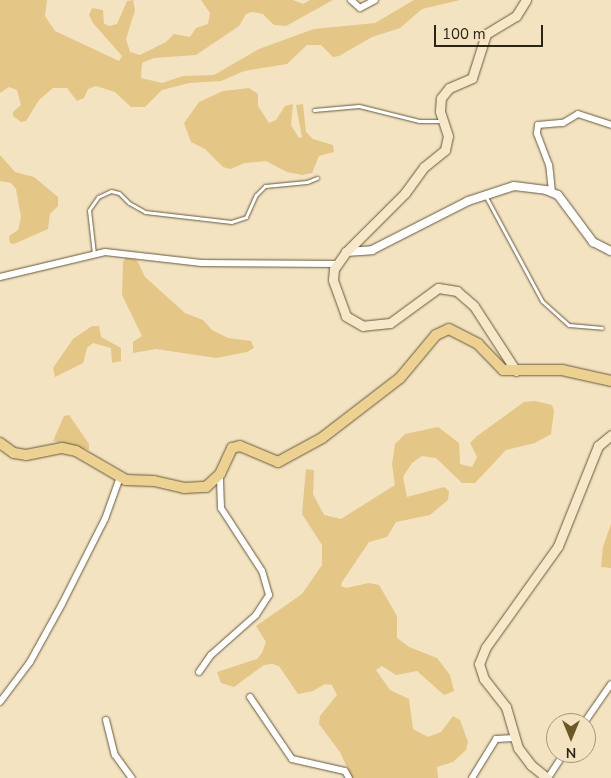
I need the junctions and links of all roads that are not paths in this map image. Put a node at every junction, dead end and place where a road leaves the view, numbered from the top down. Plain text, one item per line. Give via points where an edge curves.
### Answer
1 (351, 0) edge
2 (375, 0) edge
3 (526, 0) edge
4 (314, 110) dead end
5 (443, 120) junction
6 (611, 125) edge
7 (317, 178) dead end
8 (552, 192) junction
9 (484, 194) junction
10 (611, 251) edge
11 (346, 252) junction
12 (94, 254) junction
13 (336, 264) junction
14 (0, 277) edge
15 (602, 328) dead end
16 (516, 371) junction
17 (611, 381) edge
18 (611, 435) edge
19 (0, 443) edge
20 (220, 474) junction
21 (120, 477) junction
22 (199, 672) dead end
23 (611, 684) edge
24 (250, 697) dead end
25 (0, 702) edge
26 (591, 713) edge
27 (106, 720) dead end
28 (514, 738) junction
29 (558, 763) edge
30 (132, 778) edge
31 (350, 778) edge
32 (472, 778) edge
33 (548, 778) edge

1 - 2 street via 360,8
3 - 5 main road via 516,16 486,34 472,78 449,88 441,98
4 - 5 lane via 359,106 419,121
5 - 11 main road via 448,136 445,150 424,167 405,193
6 - 8 street via 578,114 563,123 538,125 537,133 550,165
7 - 12 lane via 265,186 256,195 246,216 232,222 145,212 129,203 119,192 111,191 98,197 90,210
8 - 9 street via 514,186
8 - 10 street via 563,199 592,242
9 - 11 street via 372,250
9 - 15 lane via 542,301 569,325
11 - 13 main road
12 - 13 street via 144,254 219,264
12 - 14 street
13 - 16 main road via 333,280 336,292 341,308 353,321 363,326 390,322 430,292 446,288 457,291 474,306
16 - 17 main road via 562,370
16 - 20 main road via 498,367 478,344 459,333 442,330 400,378 322,438 278,462 240,446 232,448
18 - 28 main road via 598,446 558,546 481,656 480,671 506,707
19 - 21 main road via 14,453 26,455 62,448 76,451
20 - 21 main road via 206,487 196,489
20 - 22 street via 221,508 262,571 269,595 256,615 211,655
21 - 25 street via 105,519 62,604 30,662
23 - 26 street
24 - 31 street via 292,759 345,771
27 - 30 street via 115,754
28 - 32 street via 496,738
28 - 33 main road via 523,756
29 - 33 street

